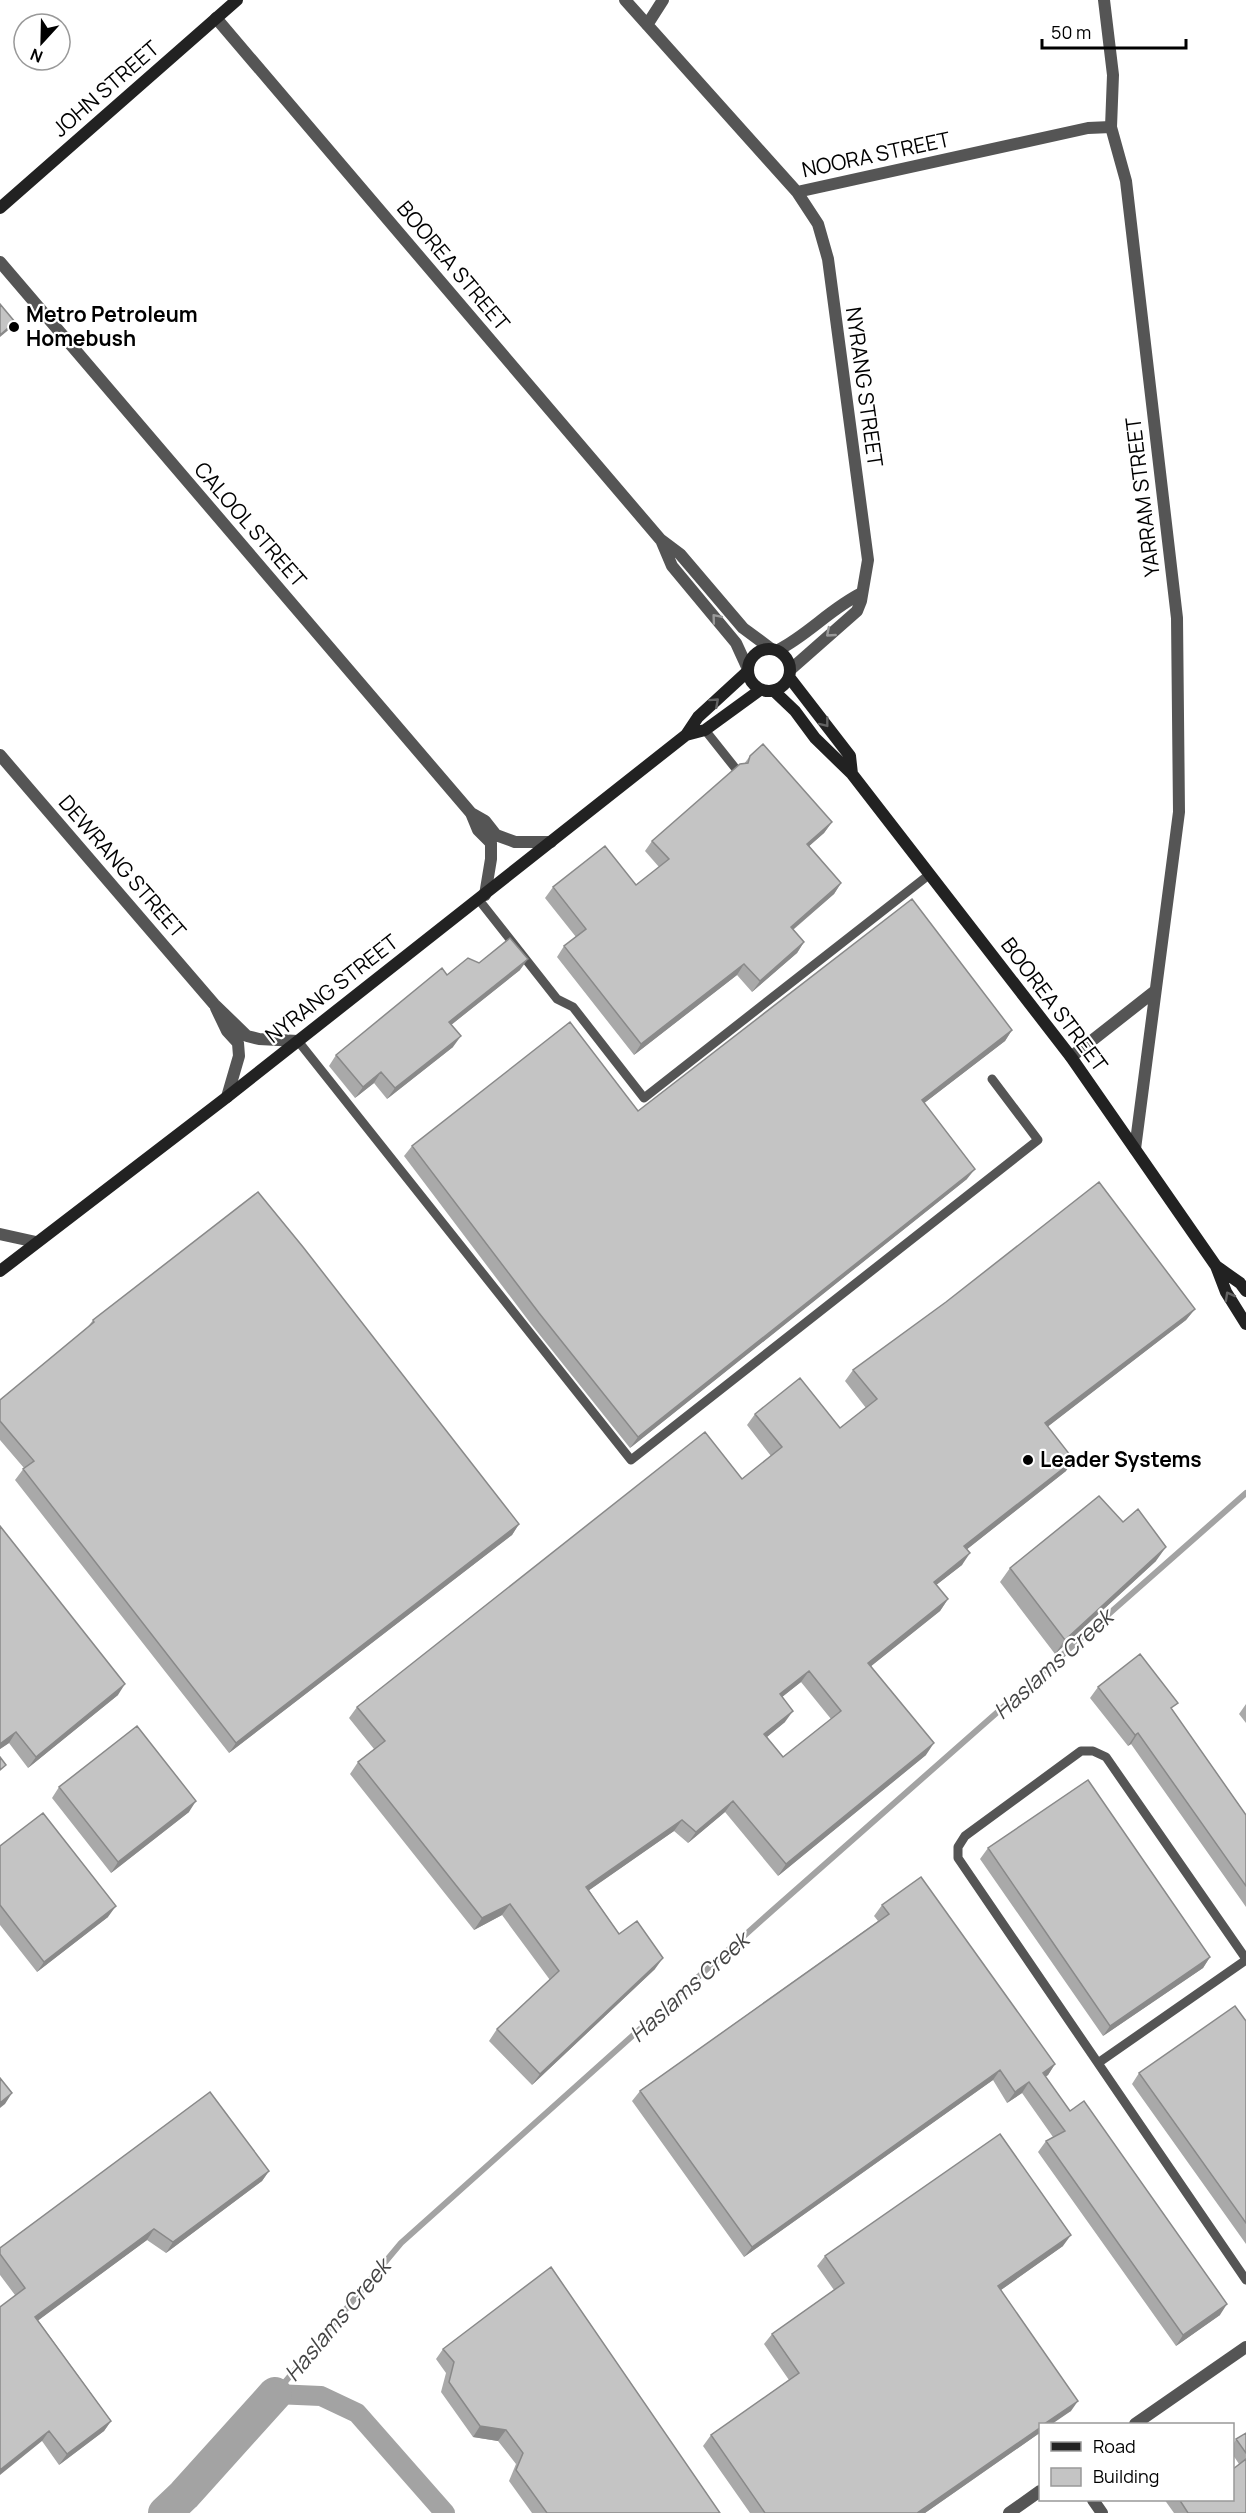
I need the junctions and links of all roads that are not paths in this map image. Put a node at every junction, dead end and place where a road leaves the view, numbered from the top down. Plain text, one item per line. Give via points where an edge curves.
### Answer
1 (237, 0) edge
2 (625, 0) edge
3 (663, 0) edge
4 (1104, 0) edge
5 (216, 18) junction
6 (647, 25) junction
7 (1111, 127) junction
8 (797, 192) junction
9 (0, 208) edge
10 (0, 262) edge
11 (660, 539) junction
12 (862, 593) junction
13 (774, 649) junction
14 (747, 670) junction
15 (790, 673) junction
16 (760, 690) junction
17 (774, 691) junction
18 (705, 730) junction
19 (686, 735) junction
20 (0, 756) edge
21 (736, 769) edge
22 (852, 774) junction
23 (471, 813) junction
24 (551, 842) junction
25 (930, 874) junction
26 (482, 897) junction
27 (1155, 991) junction
28 (214, 1004) junction
29 (298, 1041) junction
30 (1071, 1057) junction
31 (992, 1079) dead end
32 (227, 1097) junction
33 (1136, 1149) junction
34 (0, 1234) edge
35 (36, 1242) junction
36 (1216, 1266) junction
37 (0, 1271) edge
38 (1246, 1291) edge
39 (1246, 1324) edge
40 (1246, 1960) edge
41 (1098, 2062) junction
42 (1246, 2280) edge
43 (1246, 2347) edge
44 (1136, 2423) edge
45 (1039, 2492) edge
46 (1009, 2513) edge

1 - 5 street, JOHN STREET
2 - 6 street, NOORA STREET
3 - 6 street
4 - 7 street, YARRAM STREET via 1113,75
5 - 9 street, JOHN STREET
5 - 11 street, BOOREA STREET
6 - 8 street, NOORA STREET
7 - 8 street, NOORA STREET via 1088,128
7 - 27 street, YARRAM STREET via 1126,181 1177,618 1179,812
8 - 12 street, NYRANG STREET via 818,224 828,259 868,560
10 - 23 street, CALOOL STREET
11 - 13 street, BOOREA STREET via 680,554 743,628
14 -> 11 street, BOOREA STREET via 736,643 672,566
12 - 13 street via 845,601 808,631
12 -> 15 street, NYRANG STREET via 857,611
13 - 14 street via 754,654
13 - 15 street via 784,655
14 - 16 street via 750,681
19 -> 14 street, NYRANG STREET via 698,717
15 - 17 street via 785,684
15 -> 22 street, BOOREA STREET via 850,756
16 - 17 street
16 - 18 street, NYRANG STREET
17 - 22 street, BOOREA STREET
18 - 19 street, NYRANG STREET
18 - 21 lane
19 - 24 street, NYRANG STREET
20 - 28 street, DEWRANG STREET
22 - 25 street, BOOREA STREET
23 - 24 street, CALOOL STREET via 485,821 496,835 515,842
23 - 26 street, CALOOL STREET via 478,830 491,843
24 - 26 street, NYRANG STREET
25 - 26 lane via 644,1098 573,1007 557,999
25 - 30 street, BOOREA STREET
26 - 29 street, NYRANG STREET
27 - 30 street
27 - 33 street, YARRAM STREET
28 - 29 street, DEWRANG STREET via 247,1036
28 - 32 street, DEWRANG STREET via 227,1031 238,1043 239,1056
29 - 31 lane via 631,1460 1038,1140
29 - 32 street, NYRANG STREET
30 - 33 street, BOOREA STREET
32 - 35 street, NYRANG STREET
33 - 36 street, BOOREA STREET
34 - 35 street
35 - 37 street, NYRANG STREET
36 - 38 street, BOOREA STREET
39 -> 36 street, BOOREA STREET via 1226,1293
40 - 41 lane
40 - 41 lane via 1106,1757 1081,1751 965,1836 958,1847 958,1858
41 - 42 lane
43 - 44 street
45 - 46 street

